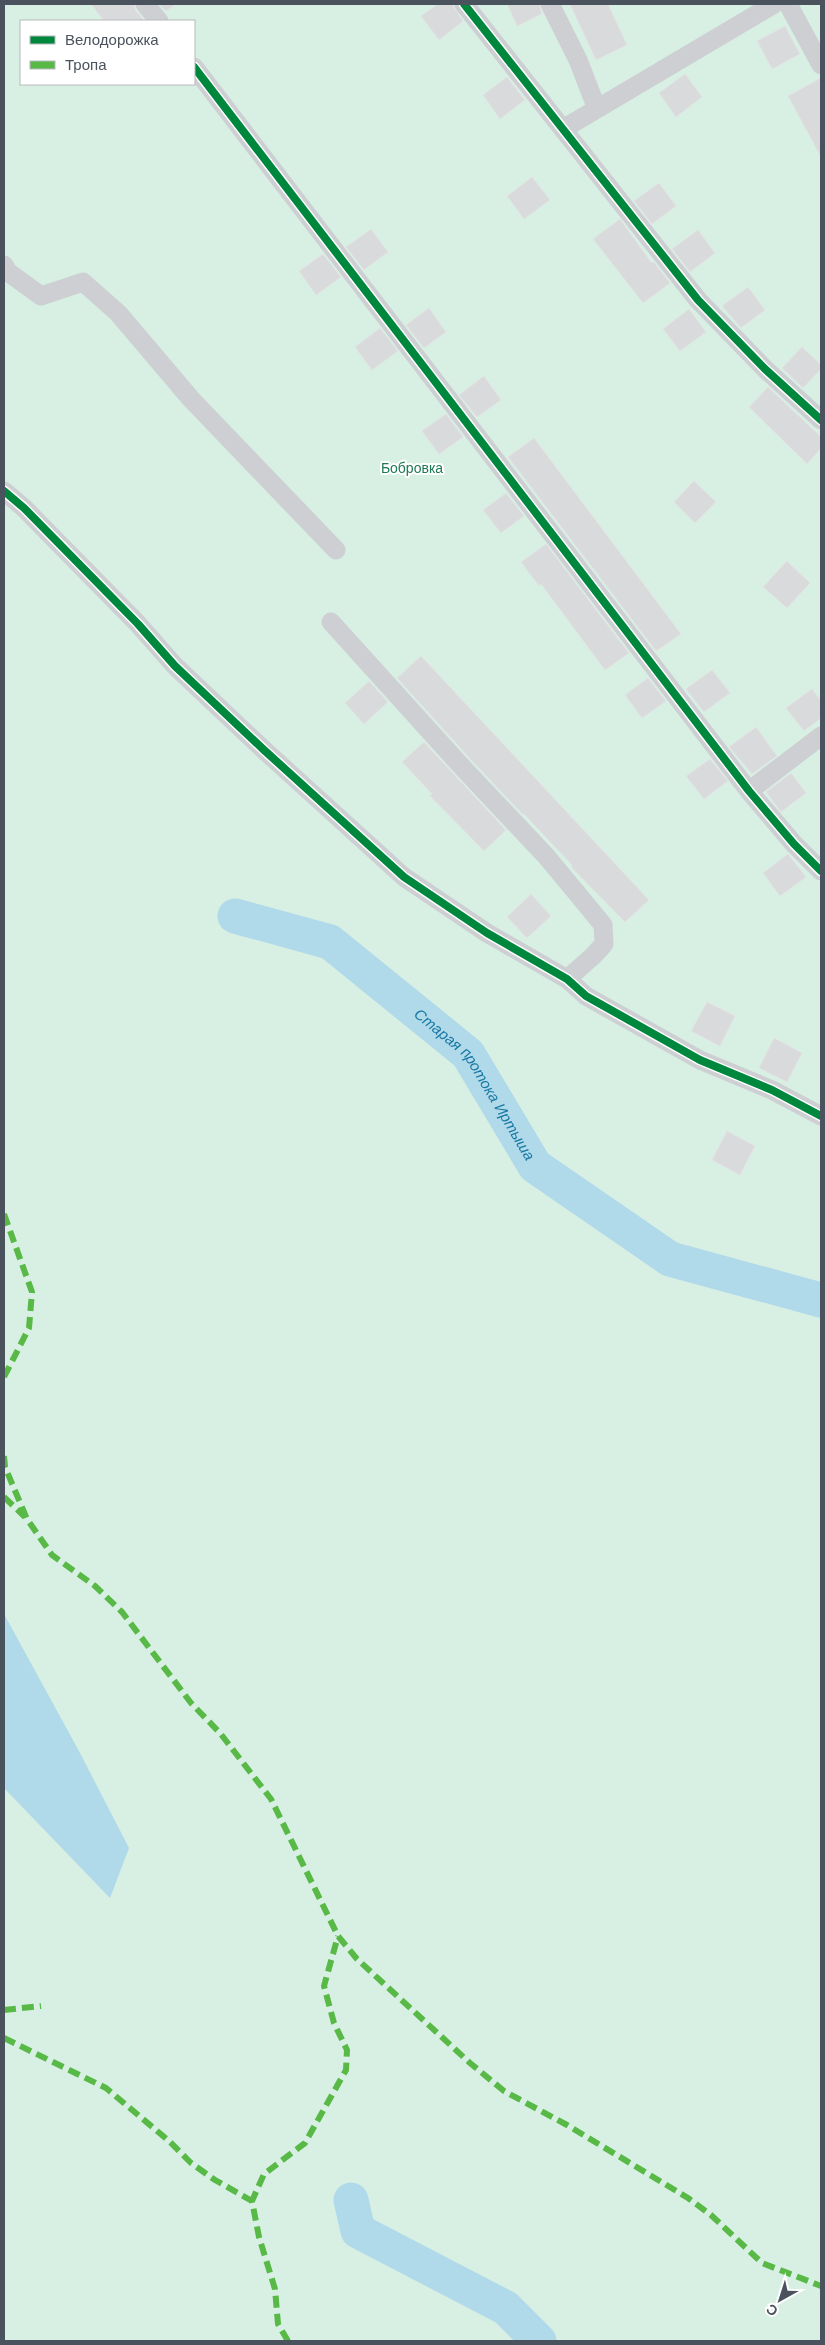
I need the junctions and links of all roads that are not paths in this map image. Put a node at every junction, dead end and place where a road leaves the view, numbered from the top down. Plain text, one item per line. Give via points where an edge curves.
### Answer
1 (145, 4) edge
2 (464, 4) edge
3 (550, 4) edge
4 (774, 4) edge
5 (788, 4) edge
6 (157, 20) edge
7 (821, 66) edge
8 (195, 68) edge
9 (597, 109) junction
10 (563, 129) junction
11 (4, 265) edge
12 (821, 420) edge
13 (4, 491) edge
14 (336, 550) dead end
15 (331, 622) dead end
16 (821, 736) edge
17 (749, 791) junction
18 (821, 871) edge
19 (567, 979) junction
20 (821, 1116) edge

1 - 6 street
2 - 10 street
3 - 9 street via 578,60
4 - 9 street
5 - 7 street
8 - 17 street
9 - 10 street
10 - 12 street via 698,300 765,369
11 - 14 street via 8,272 41,296 82,282 118,313 191,398
13 - 19 street via 138,624 175,666 404,877 487,933
15 - 19 street via 546,856 603,925 604,944
16 - 17 street
17 - 18 street
19 - 20 street via 586,996 700,1060 772,1090

